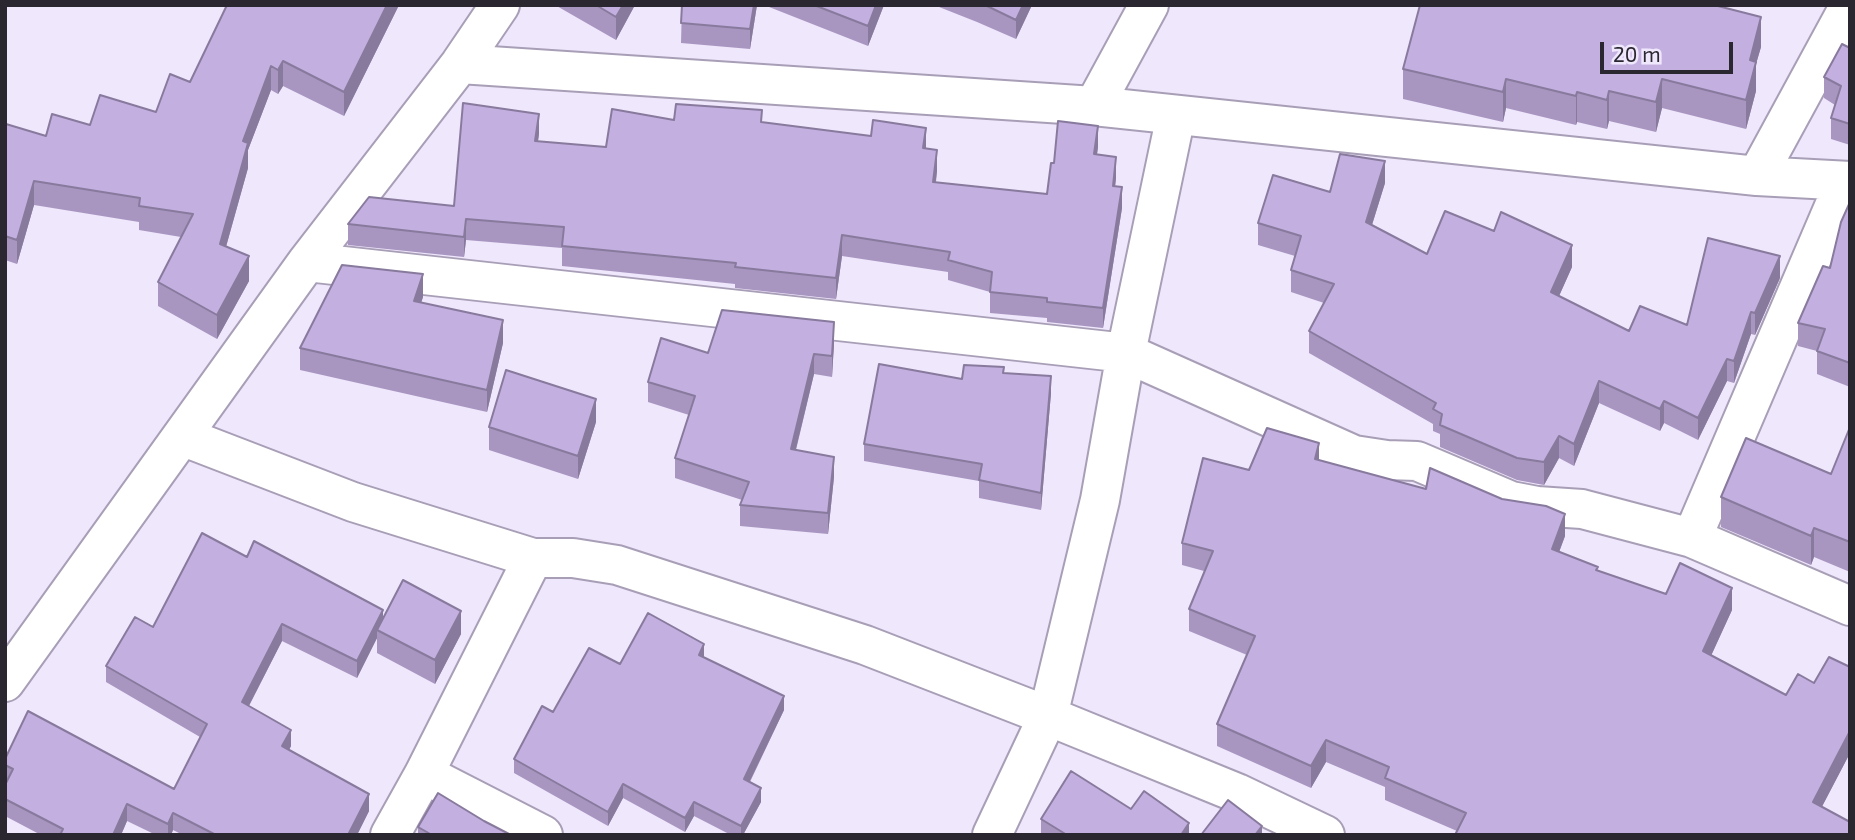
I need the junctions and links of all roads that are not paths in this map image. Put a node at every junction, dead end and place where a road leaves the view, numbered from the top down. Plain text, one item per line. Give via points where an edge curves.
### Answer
1 (500, 5) edge
2 (1149, 5) edge
3 (1850, 5) edge
4 (460, 64) junction
5 (1094, 106) junction
6 (1176, 115) junction
7 (1757, 176) junction
8 (1847, 181) edge
9 (307, 262) junction
10 (1126, 353) junction
11 (184, 437) junction
12 (1692, 538) junction
13 (533, 558) junction
14 (1850, 606) edge
15 (5, 682) edge
16 (1048, 716) junction
17 (424, 774) junction
18 (390, 835) edge
19 (543, 835) edge
20 (992, 835) edge
21 (1325, 835) edge

1 - 4 street
2 - 5 street
3 - 7 street
4 - 5 street
4 - 9 street
5 - 6 street
6 - 7 street
6 - 10 street
7 - 8 street
8 - 12 street
9 - 10 street
9 - 11 street
10 - 12 street via 1354,455 1417,461 1511,500 1582,509
10 - 16 street via 1100,500
11 - 13 street via 354,502
11 - 15 street
12 - 14 street
13 - 16 street via 617,565 865,645
13 - 17 street
16 - 20 street
16 - 21 street via 1237,793
17 - 18 street
17 - 19 street

